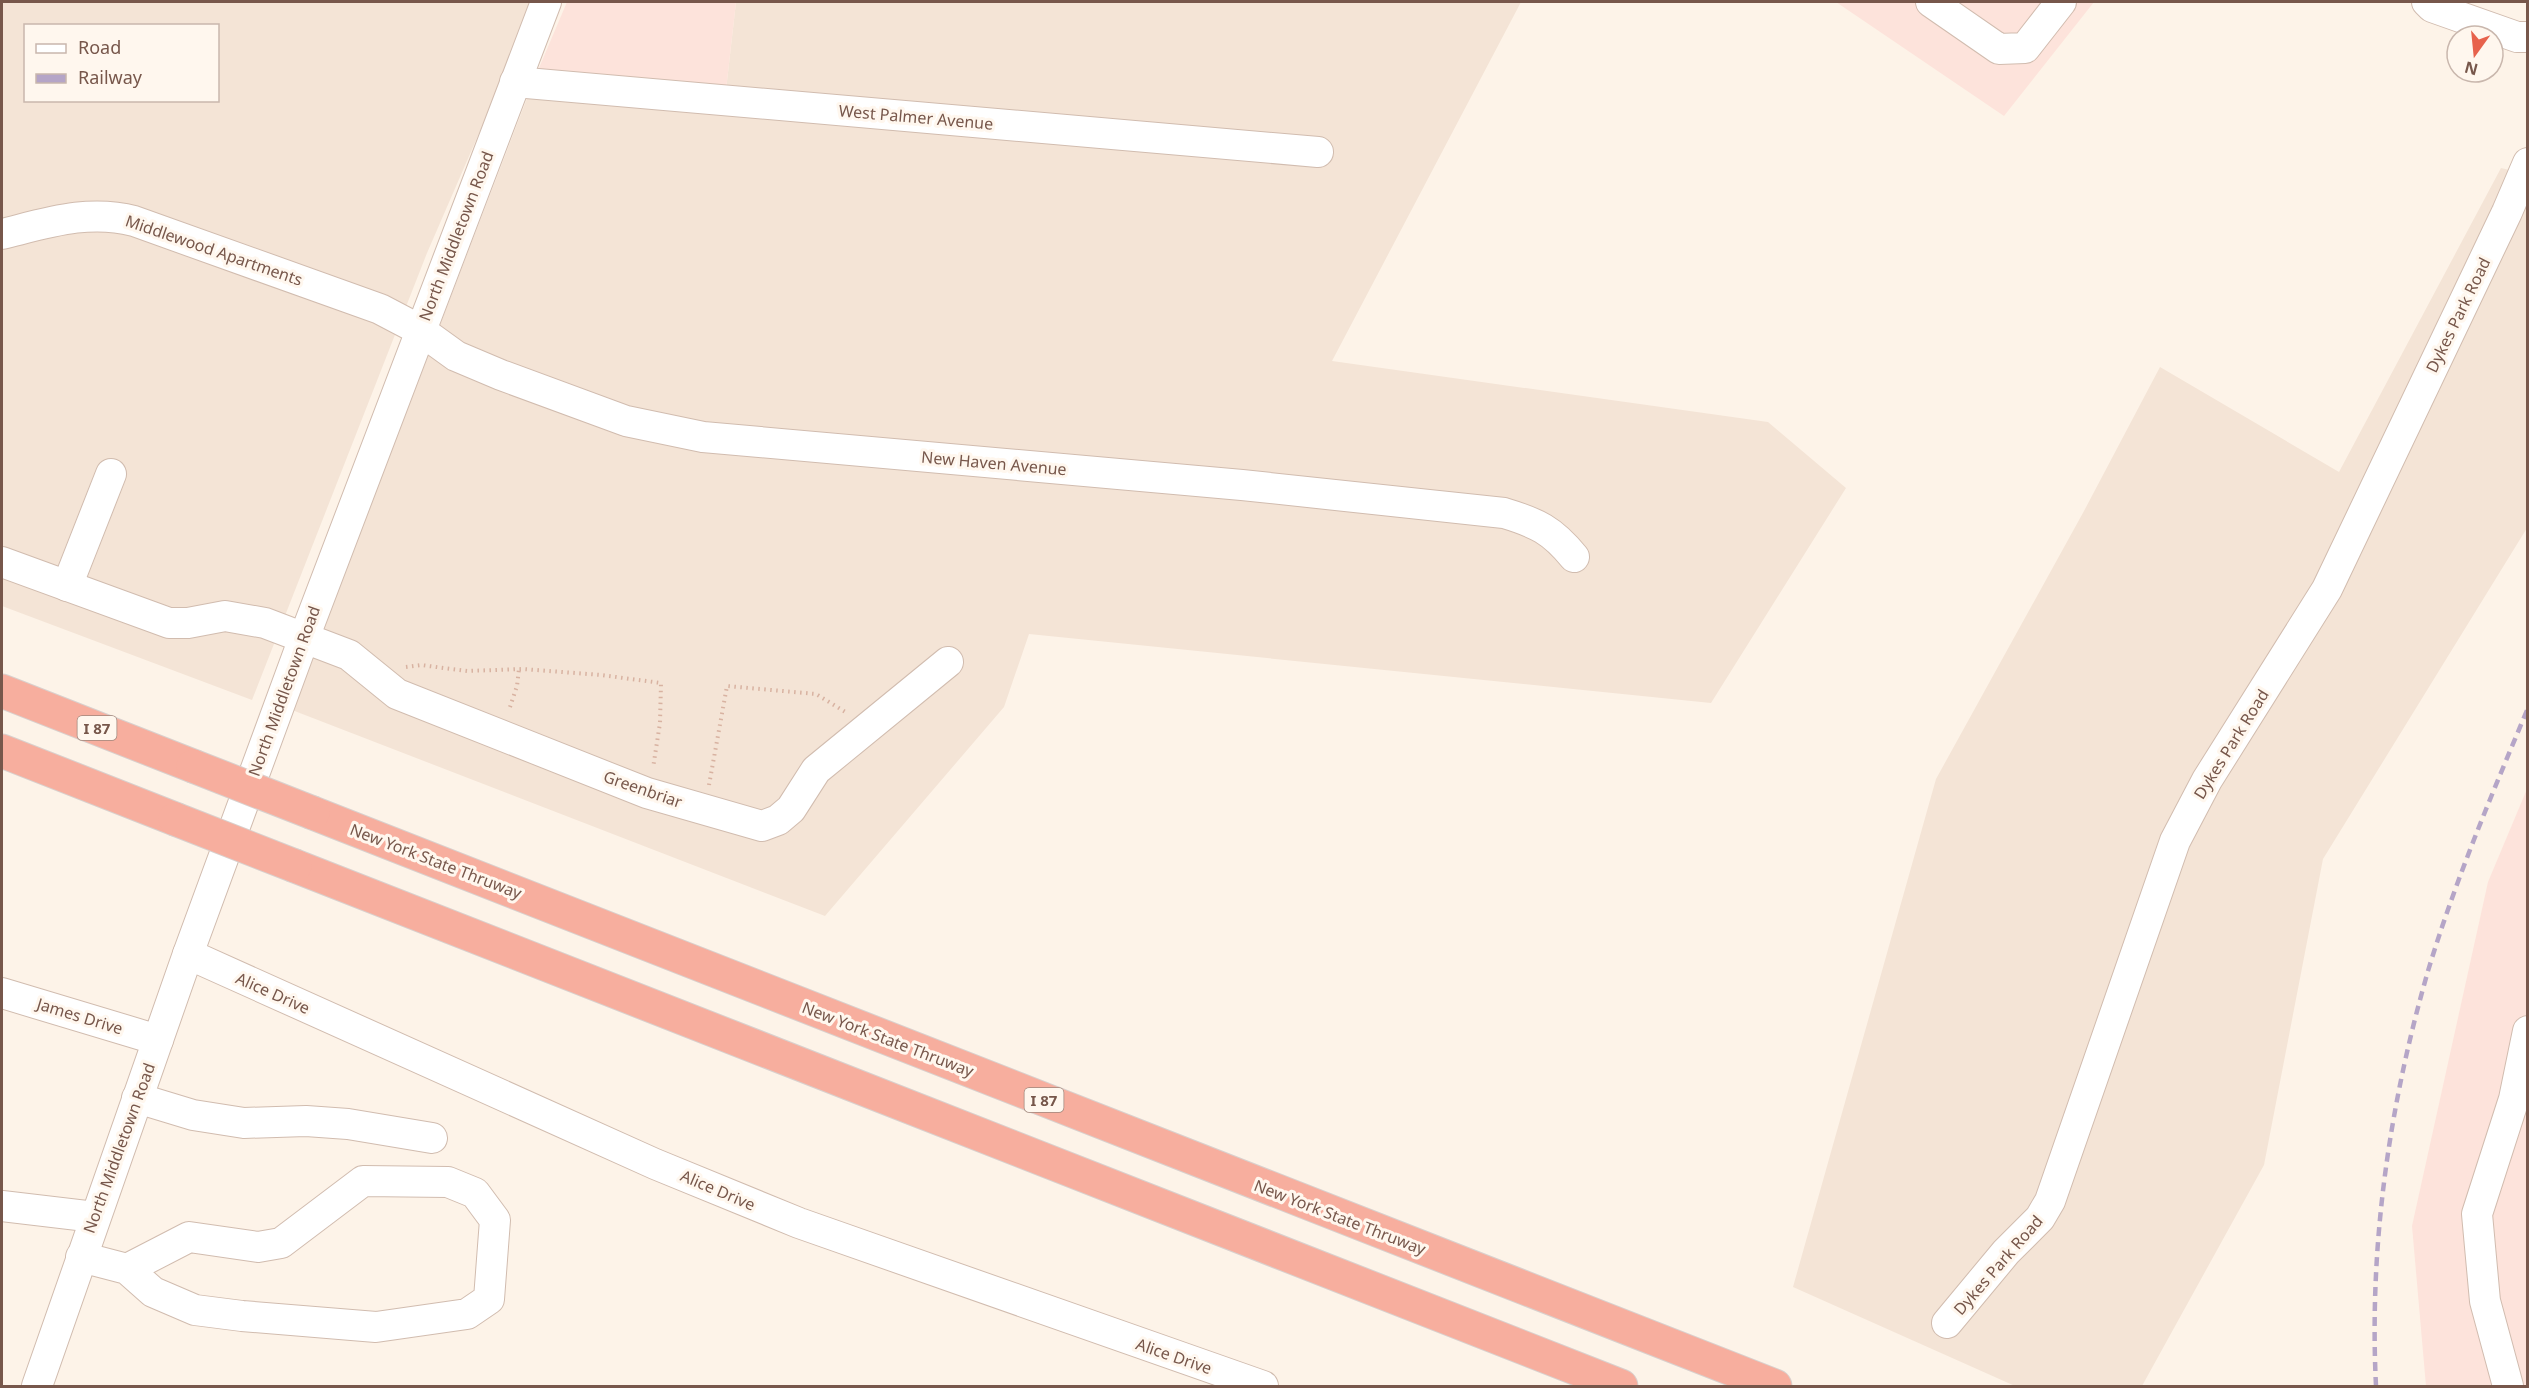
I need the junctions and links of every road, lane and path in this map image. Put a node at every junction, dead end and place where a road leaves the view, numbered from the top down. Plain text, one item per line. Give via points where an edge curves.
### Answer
1 (546, 2) edge
2 (1931, 2) edge
3 (2427, 2) edge
4 (2050, 5) edge
5 (2528, 38) edge
6 (515, 82) junction
7 (1318, 152) dead end
8 (2528, 163) edge
9 (2, 234) edge
10 (420, 330) junction
11 (111, 474) dead end
12 (1574, 557) dead end
13 (2, 562) edge
14 (67, 586) junction
15 (303, 638) junction
16 (948, 662) dead end
17 (406, 667) dead end
18 (519, 669) junction
19 (2, 691) edge
20 (510, 707) dead end
21 (866, 729) junction
22 (2, 751) edge
23 (647, 793) junction
24 (702, 808) junction
25 (188, 954) junction
26 (2, 993) edge
27 (2528, 1030) edge
28 (158, 1040) junction
29 (137, 1098) junction
30 (432, 1138) dead end
31 (2, 1206) edge
32 (95, 1217) junction
33 (81, 1257) junction
34 (127, 1269) junction
35 (1947, 1323) dead end
36 (37, 1386) edge
37 (1263, 1386) edge
38 (1621, 1386) edge
39 (1774, 1386) edge
40 (2508, 1386) edge

1 - 6 street, North Middletown Road
2 - 4 street via 1999,49 2025,48
3 - 5 street via 2432,7
6 - 7 street, West Palmer Avenue
6 - 10 street, North Middletown Road
8 - 35 street, Dykes Park Road via 2327,589 2207,780 2175,841 2050,1201 2040,1218
9 - 10 street, Middlewood Apartments via 73,217 120,217 380,309
10 - 12 street, New Haven Avenue via 456,356 501,375 626,421 703,437 1242,485 1504,513 1539,524
10 - 15 street, North Middletown Road
11 - 14 street
13 - 14 street
14 - 15 street via 169,623 244,617
15 - 23 street, Greenbriar via 349,655 396,694
15 - 25 street, North Middletown Road
16 - 21 street, Greenbriar
17 - 18 path
18 - 20 path
18 - 23 path via 661,683 660,723
19 - 39 highway, New York State Thruway / I 87, bridge
21 - 24 street, Greenbriar via 816,770 778,820 762,826
21 - 24 path via 840,707 816,694 727,686
22 - 38 highway, bridge
23 - 24 street, Greenbriar
25 - 28 street, North Middletown Road
25 - 37 street, Alice Drive via 655,1164 799,1223
26 - 28 street, James Drive
27 - 40 street via 2514,1099 2477,1214 2485,1301
28 - 29 street, North Middletown Road
29 - 30 street via 193,1115 244,1123 348,1124
29 - 32 street, North Middletown Road
31 - 32 street
32 - 33 street, North Middletown Road
33 - 34 street
33 - 36 street, North Middletown Road
34 - 34 street via 153,1292 195,1310 376,1327 468,1314 489,1299 495,1220 475,1193 448,1182 363,1180 281,1243 258,1247 189,1237

